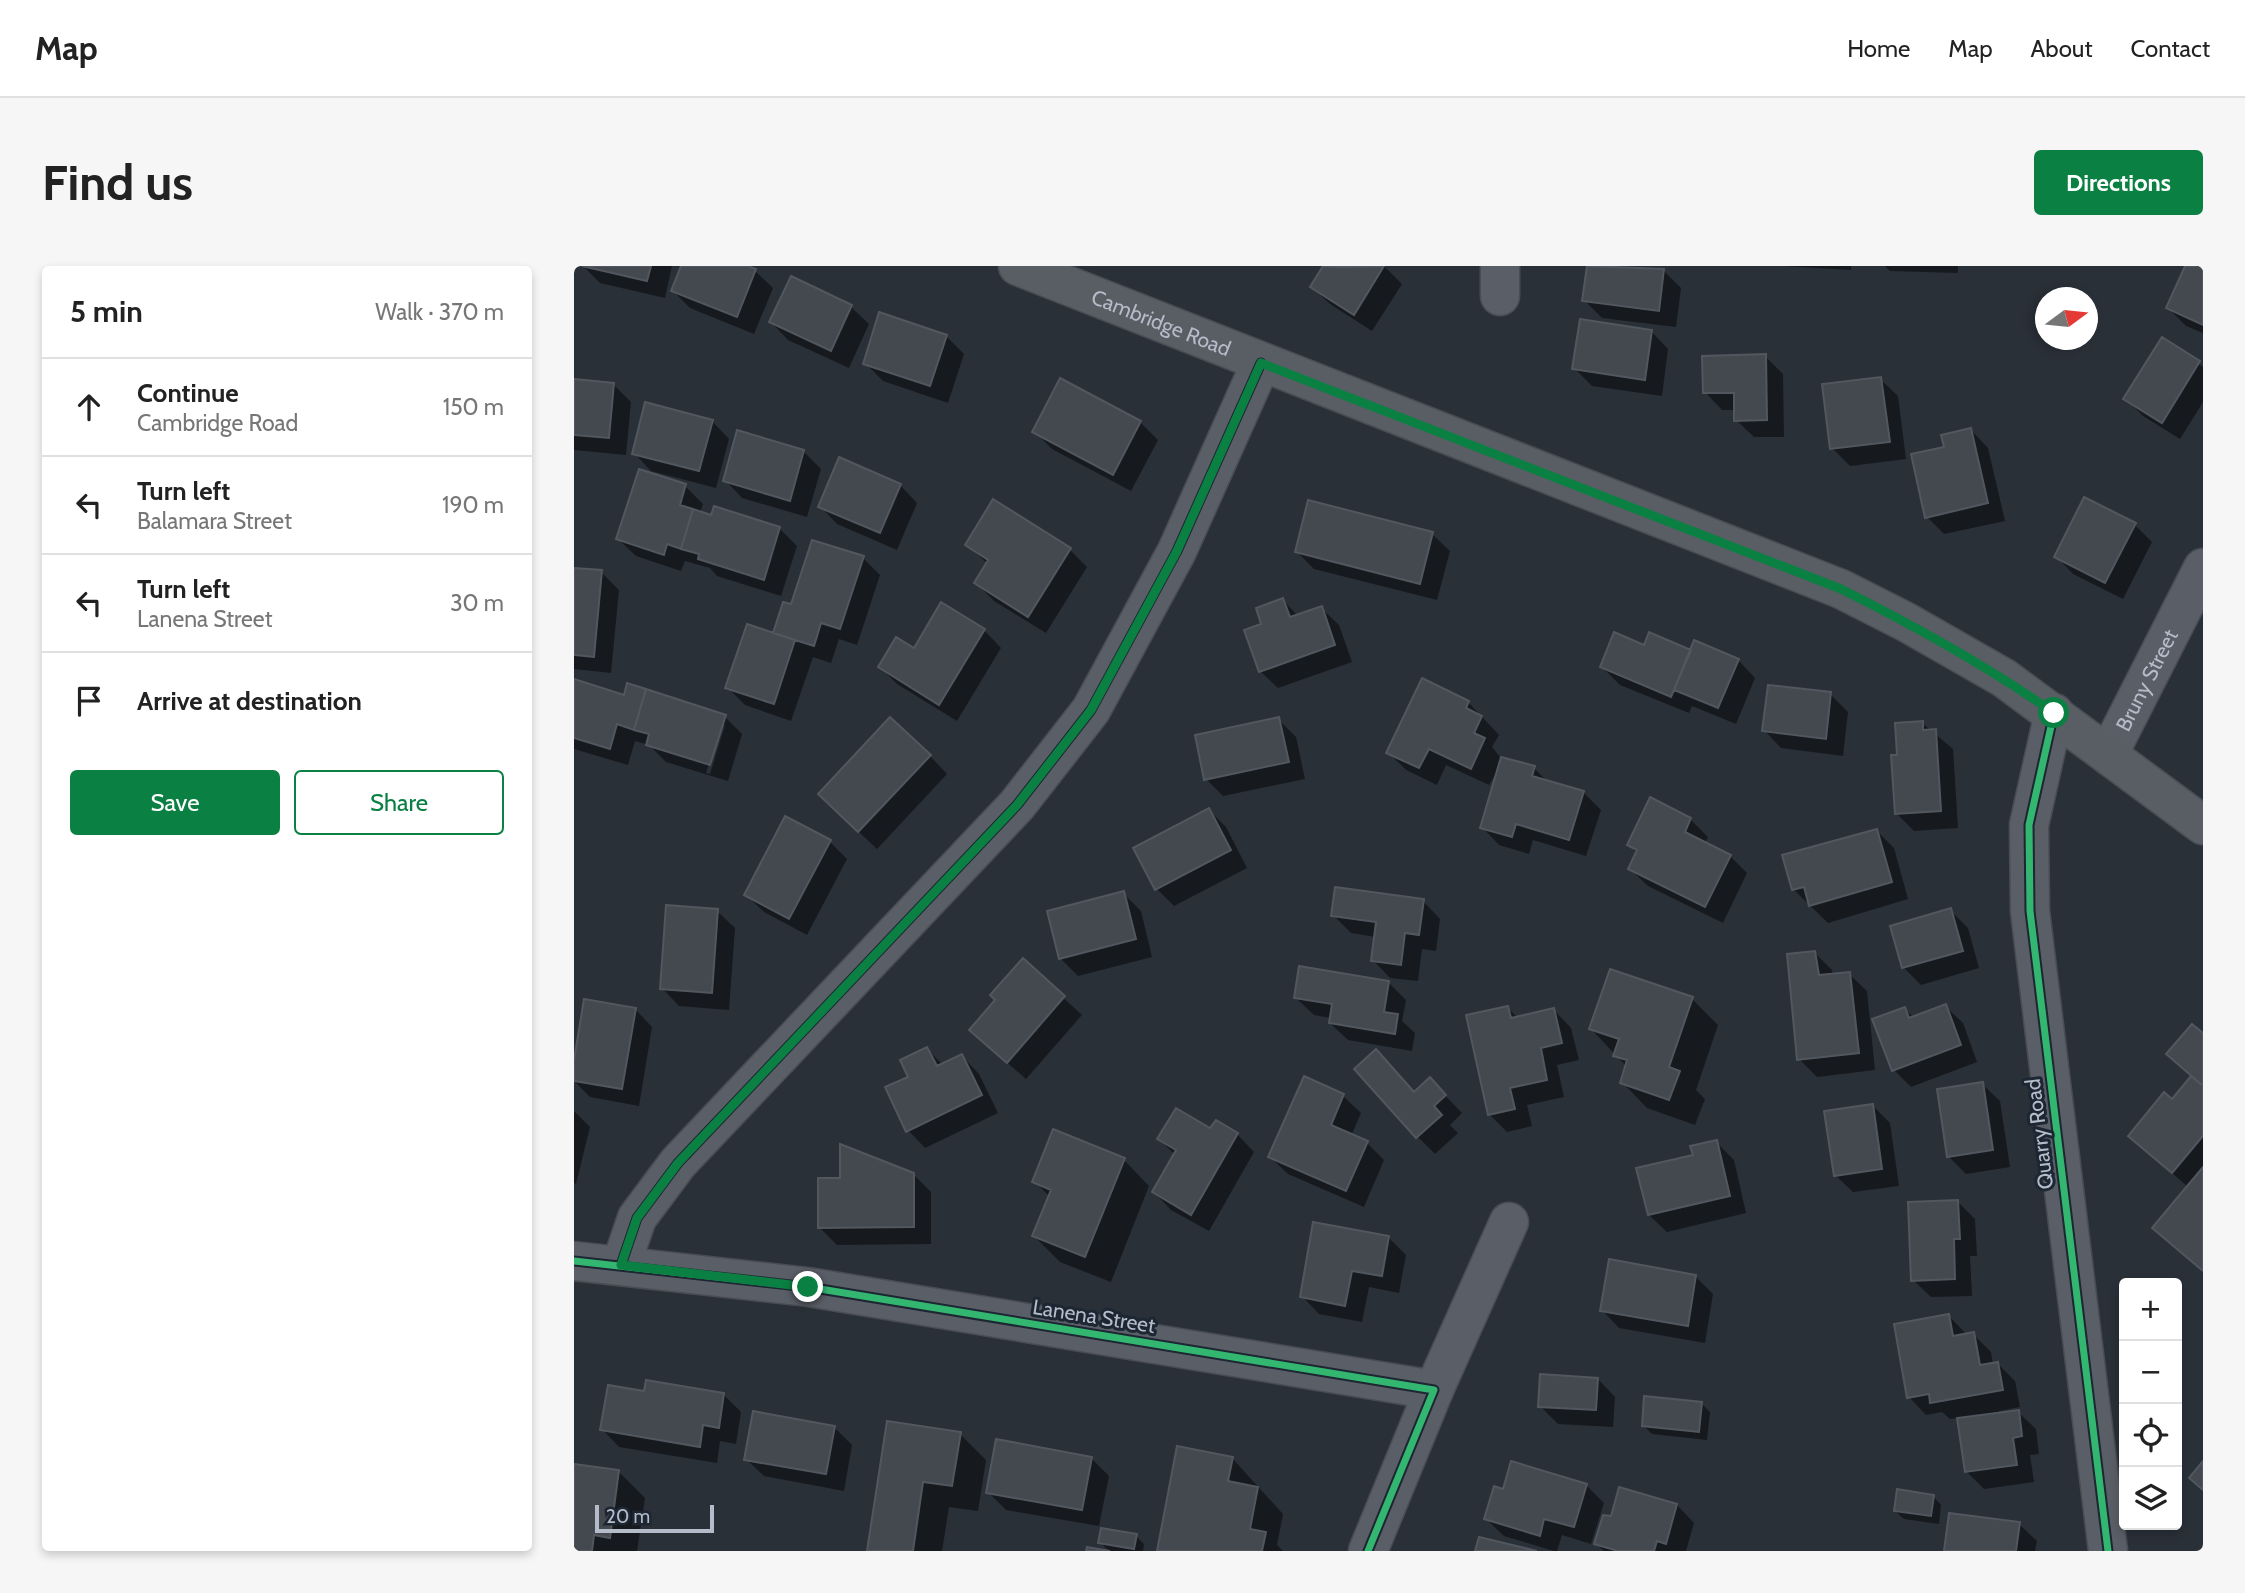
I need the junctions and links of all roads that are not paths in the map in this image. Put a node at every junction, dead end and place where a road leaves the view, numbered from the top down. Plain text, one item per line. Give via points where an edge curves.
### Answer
1 (1018, 266) edge
2 (1261, 363) junction
3 (2203, 568) edge
4 (2054, 713) junction
5 (2109, 753) junction
6 (2203, 825) edge
7 (1509, 1222) dead end
8 (574, 1261) edge
9 (621, 1265) junction
10 (1434, 1390) junction
11 (1368, 1551) edge
12 (2108, 1551) edge

1 - 2 main road, Cambridge Road
2 - 4 main road, Cambridge Road via 1841,589 2004,678
2 - 9 street via 1177,551 1091,710 1017,805 678,1163 637,1218
3 - 5 street, Bruny Street
4 - 5 main road, Cambridge Road
4 - 12 street, Quarry Road via 2029,825 2031,911
5 - 6 main road, Cambridge Road
7 - 10 street
8 - 9 street, Lanena Street
9 - 10 street, Lanena Street via 808,1287
10 - 11 street

